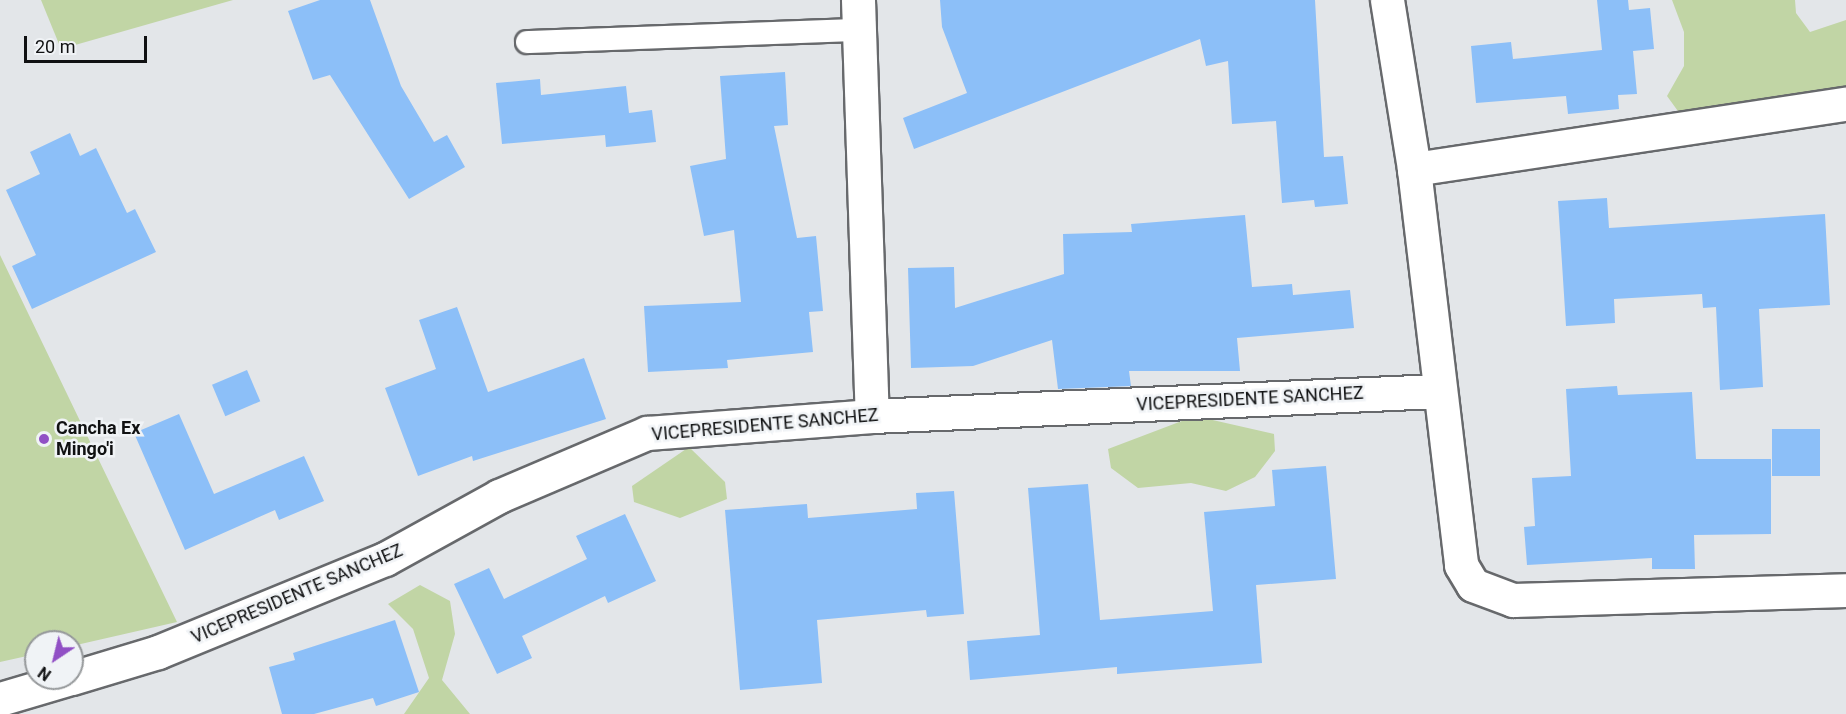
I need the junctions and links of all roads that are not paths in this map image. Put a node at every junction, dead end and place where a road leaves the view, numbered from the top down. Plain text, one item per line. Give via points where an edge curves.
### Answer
1 (1387, 0) edge
2 (857, 15) edge
3 (526, 42) dead end
4 (1846, 104) edge
5 (1414, 169) junction
6 (1437, 391) junction
7 (872, 416) junction
8 (1846, 590) edge
9 (84, 674) edge
10 (30, 690) edge
11 (0, 699) edge

1 - 5 street
2 - 3 lane
2 - 7 street
4 - 5 street
5 - 6 street
6 - 7 street, VICEPRESIDENTE SANCHEZ
6 - 8 street via 1461,565 1473,585 1513,600
7 - 9 street, VICEPRESIDENTE SANCHEZ via 647,433 499,496 385,559 158,652
10 - 11 street, VICEPRESIDENTE SANCHEZ

